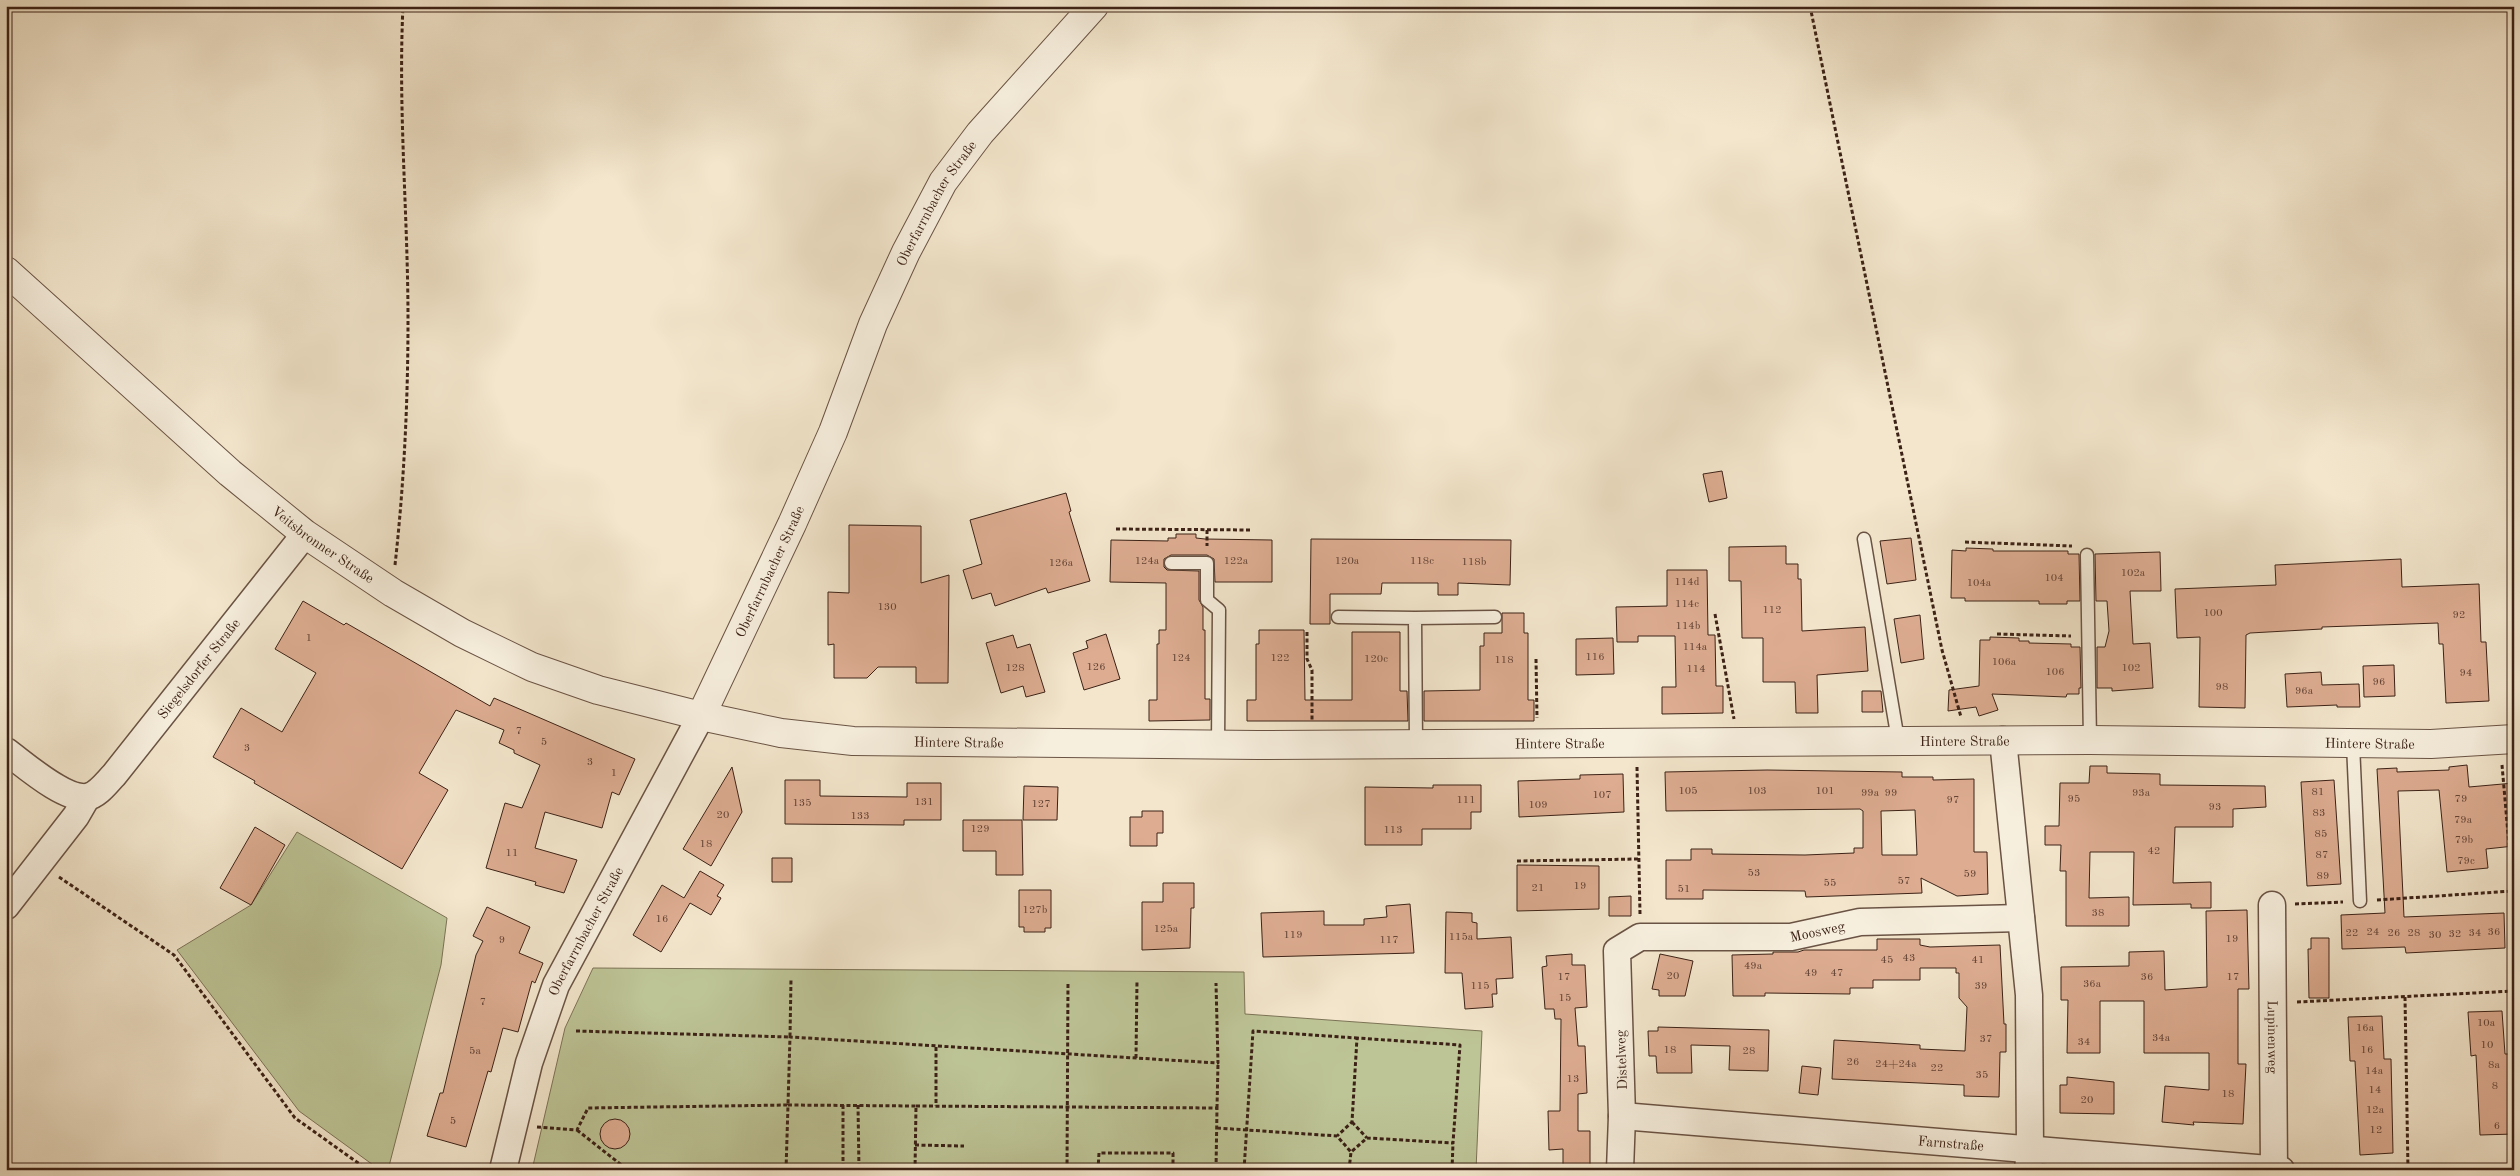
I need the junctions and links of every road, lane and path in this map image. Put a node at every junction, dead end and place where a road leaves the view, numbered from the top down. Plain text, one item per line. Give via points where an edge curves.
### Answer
1 (403, 6) edge
2 (1094, 6) edge
3 (1810, 6) edge
4 (6, 271) edge
5 (1116, 529) dead end
6 (1252, 530) dead end
7 (305, 534) junction
8 (1864, 539) dead end
9 (1965, 542) dead end
10 (2087, 555) joint
11 (1171, 563) dead end
12 (392, 593) junction
13 (1715, 614) dead end
14 (1338, 617) dead end
15 (1495, 617) dead end
16 (1415, 618) junction
17 (1307, 632) dead end
18 (1997, 634) dead end
19 (2089, 636) junction
20 (1536, 659) dead end
21 (701, 716) junction
22 (1735, 740) junction
23 (1898, 740) junction
24 (1965, 740) junction
25 (2002, 740) junction
26 (2090, 740) junction
27 (2507, 740) edge
28 (1637, 742) junction
29 (1218, 744) junction
30 (1312, 744) junction
31 (1416, 744) junction
32 (1537, 744) junction
33 (2353, 744) junction
34 (6, 750) edge
35 (88, 796) junction
36 (1639, 859) junction
37 (1517, 861) dead end
38 (40, 864) junction
39 (2513, 891) edge
40 (2514, 899) edge
41 (2360, 901) junction
42 (2272, 905) joint
43 (6, 906) edge
44 (2021, 918) junction
45 (1640, 937) junction
46 (791, 979) dead end
47 (1137, 981) dead end
48 (1068, 982) dead end
49 (1216, 983) dead end
50 (2514, 992) edge
51 (2404, 997) junction
52 (2274, 1003) junction
53 (576, 1031) dead end
54 (790, 1037) junction
55 (1357, 1038) junction
56 (936, 1046) junction
57 (1067, 1054) junction
58 (1136, 1058) junction
59 (1218, 1063) junction
60 (788, 1105) junction
61 (843, 1105) junction
62 (858, 1105) junction
63 (916, 1106) junction
64 (936, 1106) junction
65 (1067, 1108) junction
66 (1217, 1108) junction
67 (1622, 1116) junction
68 (1352, 1122) junction
69 (514, 1125) junction
70 (1217, 1128) junction
71 (577, 1130) junction
72 (1246, 1130) junction
73 (1337, 1136) junction
74 (1367, 1138) junction
75 (1454, 1143) junction
76 (916, 1146) junction
77 (964, 1146) dead end
78 (1351, 1152) junction
79 (2029, 1160) edge
80 (368, 1170) edge
81 (503, 1170) edge
82 (786, 1170) edge
83 (790, 1170) edge
84 (843, 1170) edge
85 (859, 1170) edge
86 (915, 1170) edge
87 (1067, 1170) edge
88 (1098, 1170) edge
89 (1172, 1170) edge
90 (1216, 1170) edge
91 (1244, 1170) edge
92 (1349, 1170) edge
93 (1452, 1170) edge
94 (1620, 1170) edge
95 (2274, 1170) edge
96 (2281, 1170) edge
97 (2408, 1170) edge

1 - 12 path via 400,64 408,320 403,495
2 - 21 street, Oberfarrnbacher Straße via 980,133 943,182 873,324 825,451
3 - 24 path via 1942,650
4 - 7 street, Veitsbronner Straße via 223,467
5 - 6 path
7 - 12 street, Veitsbronner Straße
7 - 35 street, Siegelsdorfer Straße via 114,775
8 - 23 lane
9 - 10 path via 2077,546
10 - 19 lane
11 - 29 lane via 1207,563 1208,600 1219,610
12 - 21 street, Veitsbronner Straße via 462,633 532,667 598,690
13 - 22 path via 1734,716
14 - 16 lane
15 - 16 lane
16 - 31 lane
17 - 30 path via 1307,660 1312,670
18 - 19 path
19 - 26 lane
20 - 32 path
21 - 29 street, Hintere Straße via 781,733 853,741
21 - 69 street, Oberfarrnbacher Straße via 556,985 529,1063
22 - 23 street, Hintere Straße
22 - 28 street, Hintere Straße
23 - 24 street, Hintere Straße
24 - 25 street, Hintere Straße
25 - 26 street, Hintere Straße
25 - 44 street
26 - 33 street, Hintere Straße
27 - 33 street, Hintere Straße
27 - 39 path
28 - 32 street, Hintere Straße
28 - 36 path
29 - 30 street, Hintere Straße
30 - 31 street, Hintere Straße
31 - 32 street, Hintere Straße
33 - 41 lane
34 - 35 street via 72,796
35 - 38 street, Siegelsdorfer Straße
36 - 37 path
36 - 45 path
38 - 43 street, Siegelsdorfer Straße
38 - 80 path via 174,955 295,1118
39 - 40 path
39 - 41 path
41 - 42 path
42 - 52 street, Lupinenweg
44 - 45 street, Moosweg via 1860,922 1790,937
44 - 79 street via 2029,995
45 - 67 street, Distelweg via 1617,951
46 - 54 path
47 - 58 path
48 - 57 path
49 - 59 path
50 - 51 path
51 - 52 path
51 - 97 path
52 - 95 street, Lupinenweg
53 - 54 path
54 - 56 path
54 - 60 path
55 - 68 path
55 - 72 path via 1252,1032
55 - 75 path via 1460,1045
56 - 57 path
56 - 64 path
57 - 58 path
57 - 65 path
58 - 59 path
59 - 66 path
60 - 61 path
60 - 71 path via 588,1108
60 - 82 path
61 - 62 path
61 - 84 path
62 - 63 path
62 - 85 path
63 - 64 path
63 - 76 path
64 - 65 path
65 - 66 path
65 - 87 path
66 - 70 path
67 - 79 street, Farnstraße
67 - 94 street, Distelweg
68 - 73 path
68 - 74 path
69 - 71 path
69 - 81 street, Oberfarrnbacher Straße
70 - 72 path
70 - 90 path
71 - 82 path via 624,1167
72 - 73 path
72 - 91 path
73 - 78 path
74 - 75 path
74 - 78 path
75 - 93 path
76 - 77 path
76 - 86 path
78 - 92 path
79 - 95 street, Farnstraße
82 - 83 path
88 - 89 path via 1098,1153 1172,1153
95 - 96 street, Farnstraße

